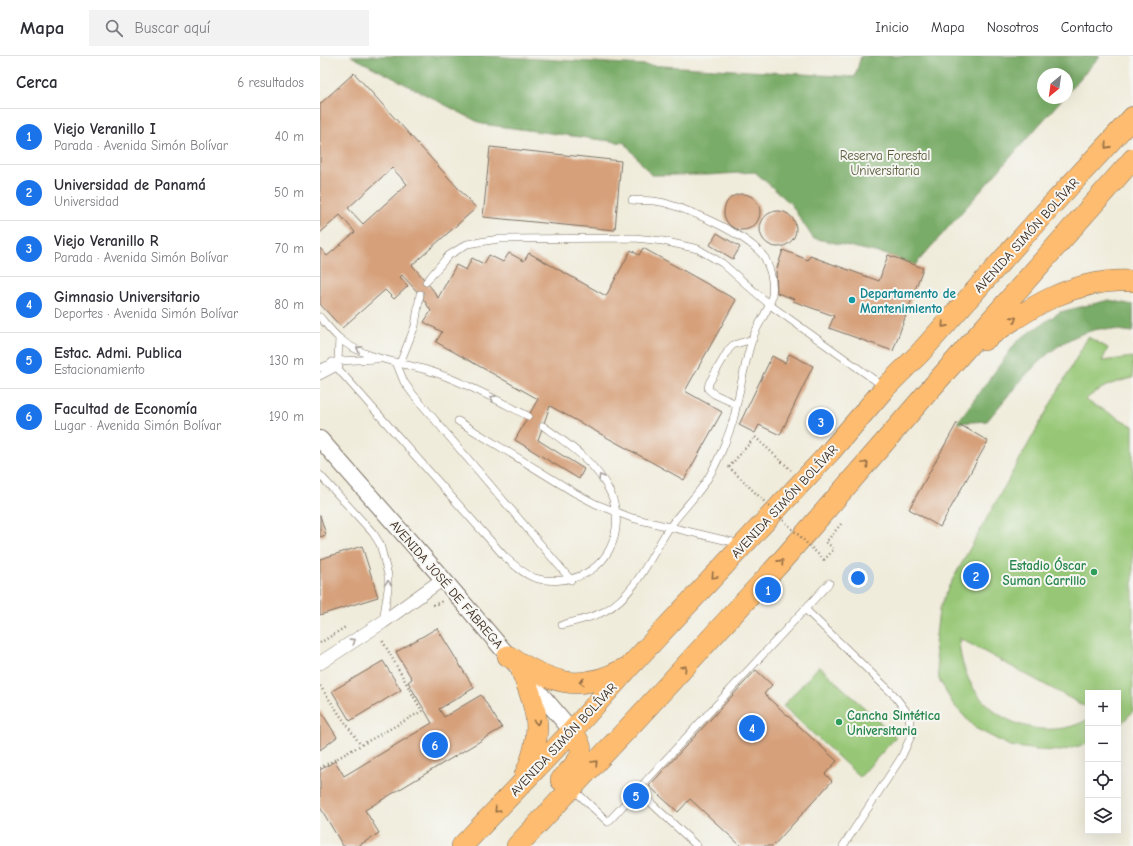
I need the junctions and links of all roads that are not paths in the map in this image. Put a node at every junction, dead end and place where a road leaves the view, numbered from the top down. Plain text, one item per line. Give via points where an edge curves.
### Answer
1 (1133, 117) edge
2 (1133, 159) edge
3 (632, 200) dead end
4 (1133, 281) edge
5 (426, 282) dead end
6 (420, 294) dead end
7 (770, 305) junction
8 (320, 317) edge
9 (339, 338) junction
10 (753, 339) junction
11 (379, 359) junction
12 (398, 362) junction
13 (336, 364) junction
14 (320, 368) edge
15 (320, 376) edge
16 (940, 378) junction
17 (885, 388) junction
18 (736, 404) junction
19 (528, 416) dead end
20 (458, 422) dead end
21 (543, 426) dead end
22 (320, 439) edge
23 (320, 475) edge
24 (617, 513) junction
25 (670, 528) junction
26 (743, 545) junction
27 (443, 579) junction
28 (570, 580) junction
29 (829, 583) dead end
30 (805, 609) junction
31 (383, 622) junction
32 (562, 625) dead end
33 (508, 656) junction
34 (320, 663) edge
35 (632, 664) junction
36 (522, 672) junction
37 (572, 731) junction
38 (519, 786) junction
39 (572, 788) junction
40 (649, 801) dead end
41 (550, 813) junction
42 (462, 846) edge
43 (517, 846) edge
44 (696, 846) edge
45 (844, 846) edge

1 -> 17 main road, AVENIDA SIMÓN BOLÍVAR via 920,353
2 - 16 main road
3 - 7 lane via 664,202 707,219 752,246 765,258 771,275 773,295
16 -> 4 main road via 981,342 1056,295 1104,281
5 - 7 lane via 448,256 467,244 499,239 635,238 698,249 722,264
6 - 12 lane via 415,326
7 - 10 lane
7 - 17 lane
8 - 9 lane
11 -> 9 lane
9 - 13 lane
10 - 18 lane
10 - 18 lane via 729,349 709,383 708,389 714,394
11 - 12 lane
11 - 13 lane
19 -> 12 lane via 471,386
12 - 28 lane via 404,382 412,393
13 - 14 lane
13 - 15 lane
13 - 28 lane via 505,557 535,578 552,582
39 -> 16 main road via 798,542
17 - 26 main road, AVENIDA SIMÓN BOLÍVAR via 830,452
18 - 25 lane via 711,473
20 - 24 lane via 575,493
24 -> 21 lane via 610,492 596,470 575,449
22 - 27 street, AVENIDA JOSÉ DE FÁBREGA
31 -> 23 lane via 388,575 380,544
24 - 25 lane
24 - 28 lane via 614,539 607,555 598,567
25 - 26 lane
25 - 32 lane via 623,598 605,611
26 -> 35 main road, AVENIDA SIMÓN BOLÍVAR
27 - 31 street
27 - 33 street, AVENIDA JOSÉ DE FÁBREGA
29 - 30 lane
30 - 39 lane via 608,822
30 - 45 lane via 894,695 909,715 911,736 901,758
34 -> 31 street
35 -> 33 main road via 602,679 573,682 542,675
33 - 36 street, AVENIDA JOSÉ DE FÁBREGA
35 - 37 main road, AVENIDA SIMÓN BOLÍVAR
36 - 37 street, AVENIDA JOSÉ DE FÁBREGA
36 -> 38 main road via 531,694 538,724 534,754
37 - 38 main road, AVENIDA SIMÓN BOLÍVAR
37 - 41 main road via 581,745 581,755 554,788
38 -> 42 main road, AVENIDA SIMÓN BOLÍVAR
39 - 41 main road
40 - 44 lane
41 - 43 main road

